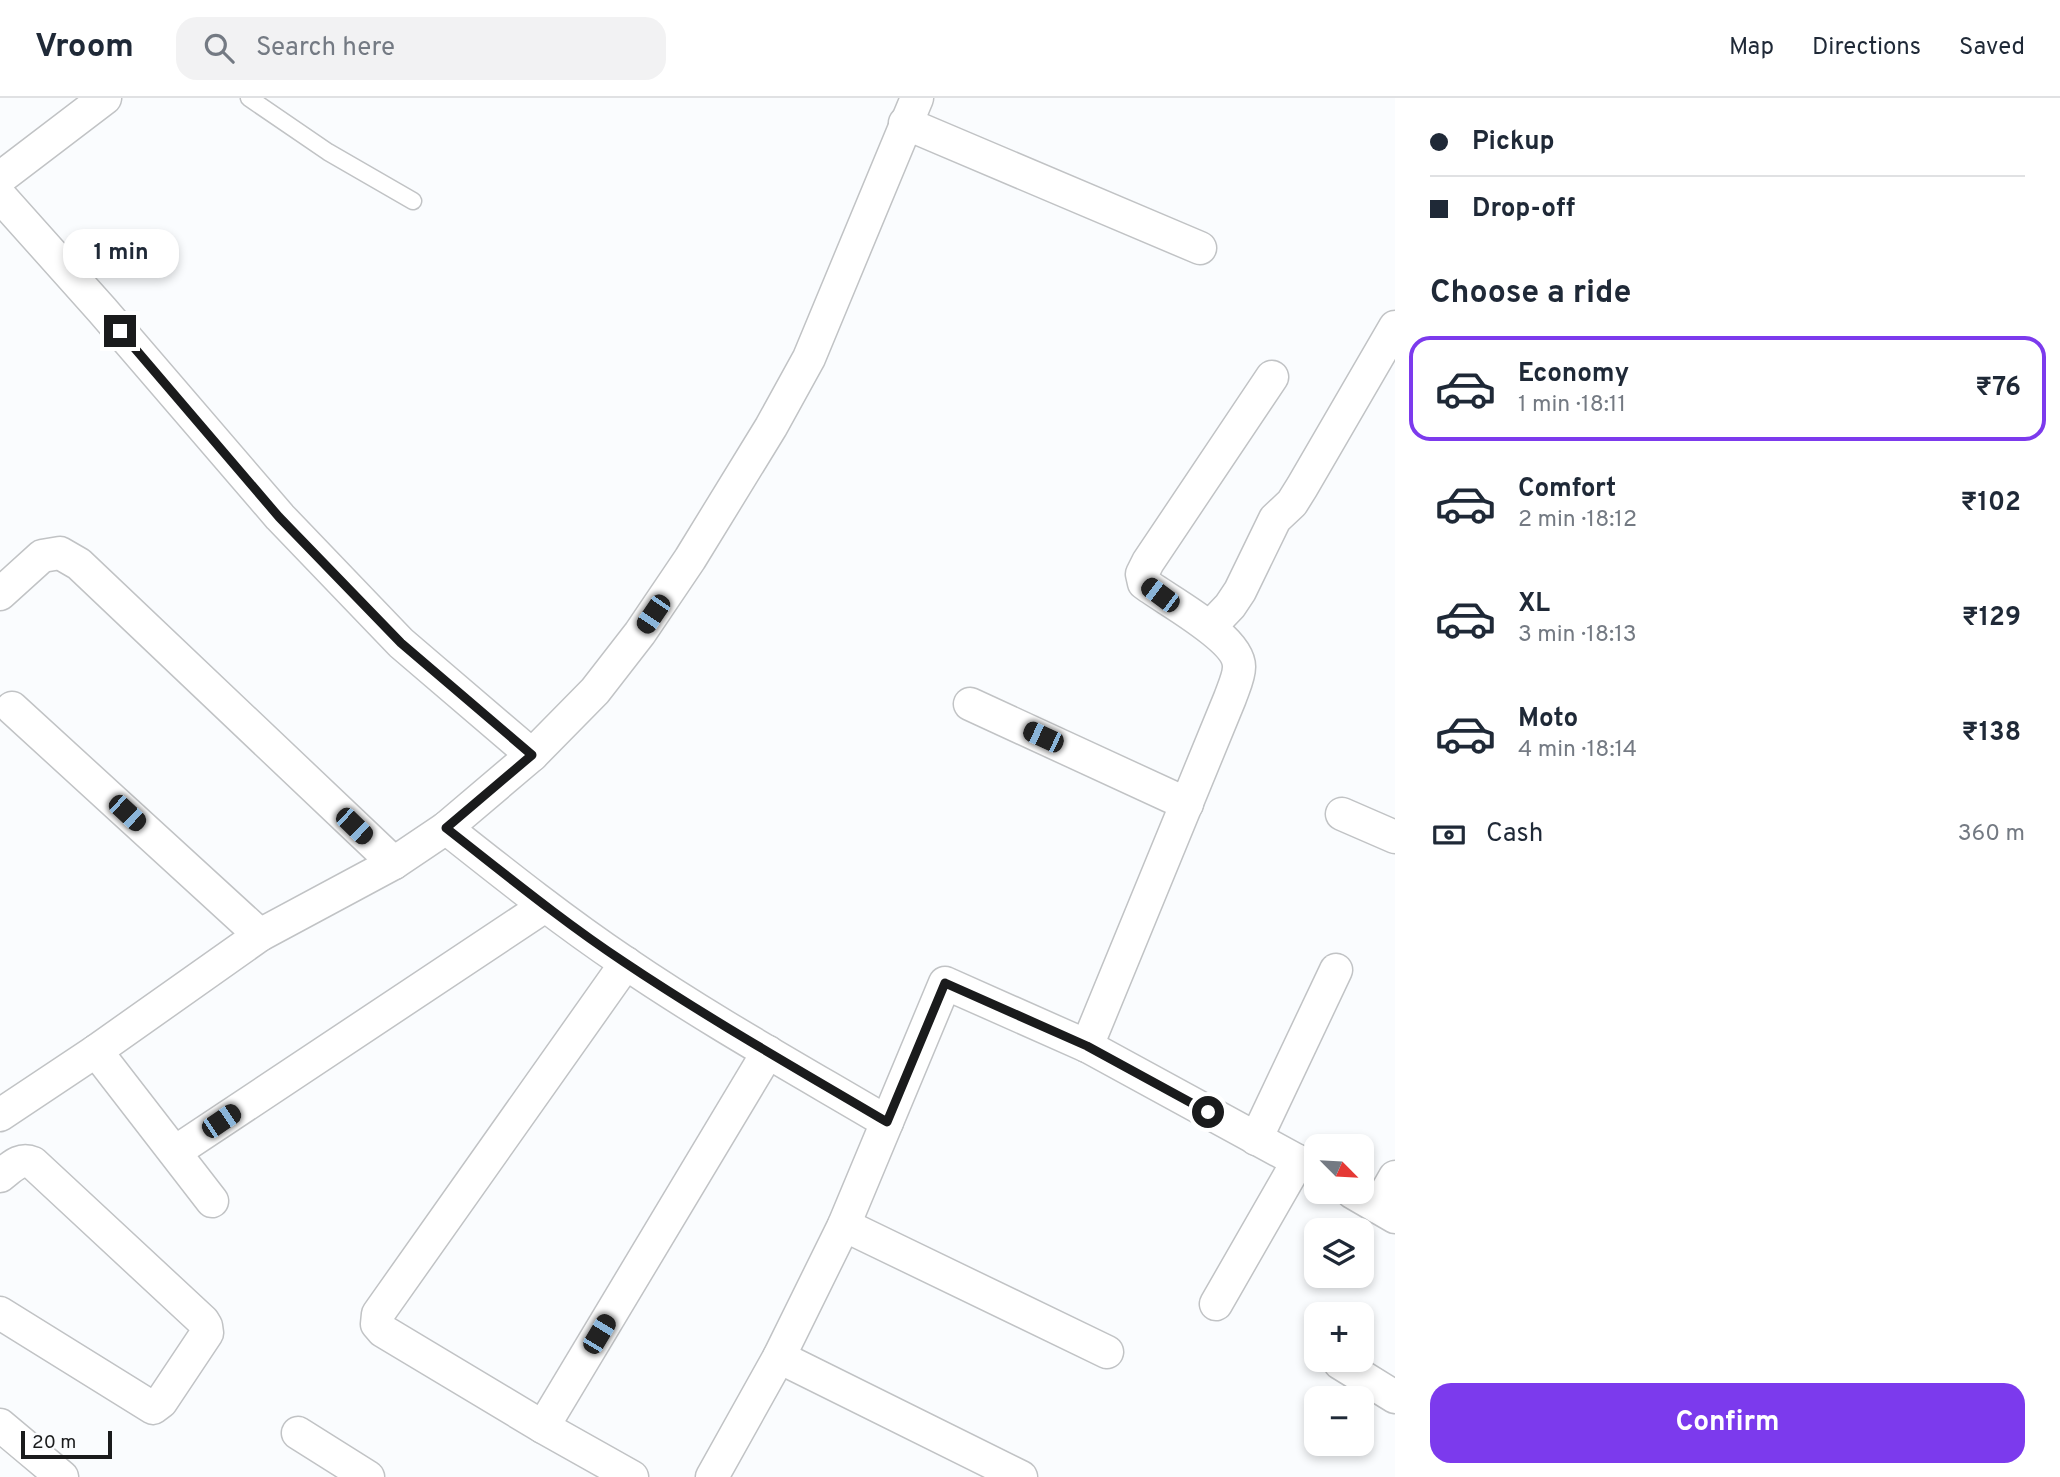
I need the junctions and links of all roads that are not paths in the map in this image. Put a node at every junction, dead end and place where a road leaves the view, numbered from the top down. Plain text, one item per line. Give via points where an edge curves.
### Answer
1 (105, 98) edge
2 (248, 98) edge
3 (911, 111) edge
4 (0, 178) edge
5 (0, 196) edge
6 (413, 201) dead end
7 (1200, 248) dead end
8 (1395, 327) edge
9 (1272, 377) dead end
10 (0, 594) edge
11 (1210, 627) junction
12 (970, 704) dead end
13 (12, 708) dead end
14 (532, 755) junction
15 (1187, 804) junction
16 (1342, 814) dead end
17 (446, 828) junction
18 (1395, 837) edge
19 (394, 863) junction
20 (545, 906) junction
21 (260, 935) junction
22 (626, 963) junction
23 (1336, 970) dead end
24 (1087, 1046) junction
25 (96, 1051) junction
26 (768, 1052) junction
27 (0, 1115) edge
28 (887, 1122) junction
29 (1256, 1139) junction
30 (174, 1152) junction
31 (1304, 1164) edge
32 (1304, 1171) edge
33 (0, 1176) edge
34 (1395, 1177) edge
35 (212, 1201) dead end
36 (1375, 1205) edge
37 (844, 1225) junction
38 (1216, 1304) dead end
39 (0, 1313) edge
40 (1107, 1352) dead end
41 (779, 1357) junction
42 (1355, 1372) edge
43 (1395, 1397) edge
44 (0, 1425) edge
45 (542, 1427) junction
46 (298, 1433) dead end
47 (62, 1477) edge
48 (368, 1477) edge
49 (632, 1477) edge
50 (712, 1477) edge
51 (1021, 1477) edge

1 - 4 street
2 - 6 lane
3 - 7 street
3 - 14 street via 808,358 764,439 640,633 595,691
5 - 14 street via 279,517 401,643
8 - 11 street via 1302,487 1275,519 1240,591
9 - 11 street via 1142,574 1144,583
10 - 19 street via 41,555 60,553 79,564
11 - 15 street via 1231,647 1240,665
12 - 15 street
13 - 21 street
14 - 17 street
15 - 24 street
16 - 18 street
17 - 19 street
17 - 20 street
19 - 21 street
20 - 22 street
20 - 30 street
21 - 25 street
22 - 26 street
22 - 45 street via 378,1314 377,1324 383,1331
23 - 29 street
24 - 28 street via 945,983
24 - 29 street
25 - 27 street
25 - 30 street
26 - 28 street
26 - 45 street
28 - 37 street
29 - 31 street
30 - 35 street
32 - 38 street
33 - 39 street via 20,1161 33,1163 203,1321 207,1332 153,1408
34 - 36 street
37 - 40 street
37 - 41 street
41 - 50 street
41 - 51 street
42 - 43 street
44 - 47 street
45 - 49 street
46 - 48 street

